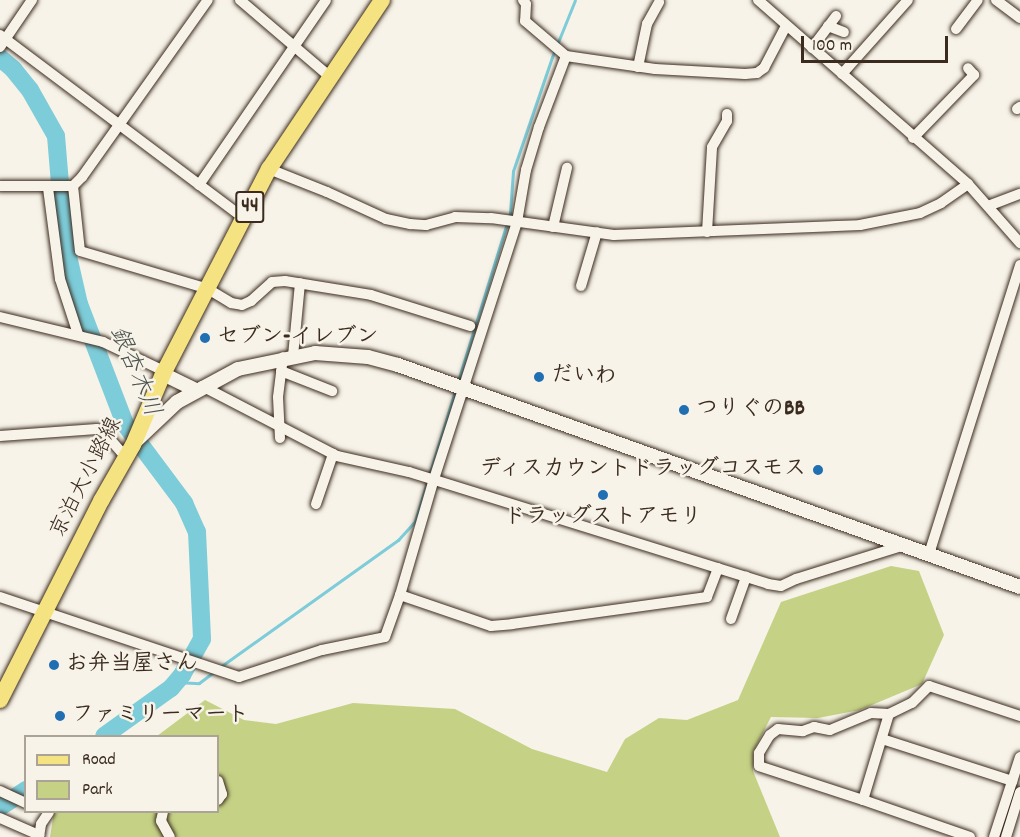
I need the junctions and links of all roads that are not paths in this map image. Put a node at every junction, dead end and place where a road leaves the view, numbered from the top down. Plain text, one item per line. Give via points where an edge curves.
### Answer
1 (32, 0) edge
2 (208, 0) edge
3 (240, 0) edge
4 (326, 0) edge
5 (382, 0) edge
6 (523, 0) edge
7 (758, 0) edge
8 (908, 0) edge
9 (978, 0) edge
10 (996, 0) edge
11 (659, 2) dead end
12 (836, 16) dead end
13 (1020, 18) edge
14 (786, 26) junction
15 (828, 26) junction
16 (956, 29) dead end
17 (844, 32) dead end
18 (2, 40) edge
19 (294, 46) junction
20 (812, 48) junction
21 (566, 56) junction
22 (638, 67) junction
23 (968, 68) dead end
24 (842, 74) junction
25 (330, 77) junction
26 (727, 114) dead end
27 (118, 126) junction
28 (913, 138) junction
29 (567, 168) dead end
30 (269, 169) junction
31 (968, 184) junction
32 (199, 185) junction
33 (0, 186) edge
34 (73, 186) junction
35 (48, 188) junction
36 (1020, 194) edge
37 (988, 206) junction
38 (244, 218) junction
39 (517, 222) junction
40 (553, 227) junction
41 (597, 232) junction
42 (707, 232) junction
43 (1020, 243) edge
44 (1020, 265) edge
45 (300, 283) junction
46 (581, 286) dead end
47 (208, 288) junction
48 (0, 317) edge
49 (470, 326) dead end
50 (80, 334) junction
51 (286, 361) junction
52 (163, 373) junction
53 (458, 386) junction
54 (199, 388) junction
55 (332, 391) dead end
56 (278, 423) junction
57 (0, 436) edge
58 (280, 438) dead end
59 (134, 442) junction
60 (333, 454) junction
61 (434, 479) junction
62 (316, 504) dead end
63 (905, 545) junction
64 (929, 554) junction
65 (718, 568) junction
66 (746, 577) junction
67 (1020, 587) edge
68 (400, 595) junction
69 (0, 597) edge
70 (46, 611) junction
71 (730, 619) dead end
72 (0, 700) edge
73 (889, 714) junction
74 (1020, 716) edge
75 (882, 740) junction
76 (1020, 757) edge
77 (1012, 781) junction
78 (219, 785) edge
79 (1020, 792) edge
80 (3, 793) edge
81 (219, 799) edge
82 (863, 800) junction
83 (24, 803) edge
84 (46, 813) edge
85 (163, 813) edge
86 (3, 821) edge
87 (39, 836) edge
88 (170, 837) edge
89 (970, 837) edge
90 (994, 837) edge
91 (1006, 837) edge

1 - 18 street
2 - 27 street
3 - 19 street
4 - 19 street
5 - 25 main road, 京泊大小路線 / 44
6 - 21 street via 525,21
7 - 14 street
8 - 24 street
9 - 16 street
10 - 13 street
11 - 22 street via 647,24
12 - 15 street
14 - 20 street
14 - 22 street via 764,68 757,73
15 - 17 street
15 - 20 street
18 - 27 street
19 - 25 street
19 - 32 street
20 - 24 street
21 - 22 street
21 - 39 street via 526,170
23 - 28 street via 974,75
24 - 28 street
25 - 30 main road, 京泊大小路線 / 44
26 - 42 street via 712,147
27 - 32 street
27 - 34 street
28 - 31 street
29 - 40 street
30 - 38 main road, 京泊大小路線 / 44
30 - 39 street via 394,221 426,225 455,217
31 - 37 street
31 - 42 street via 920,213 894,219 860,225
32 - 38 street
33 - 35 street
34 - 35 street
34 - 47 street via 80,251
35 - 50 street via 60,279
36 - 37 street
37 - 43 street
38 - 47 main road, 京泊大小路線 / 44
39 - 40 street
39 - 53 street
40 - 41 street
41 - 42 street
41 - 46 street
44 - 64 street
45 - 47 street via 273,282 242,305 231,303
45 - 49 street via 371,295
45 - 51 street
47 - 52 main road, 京泊大小路線 / 44
48 - 50 street
50 - 52 street
51 - 53 street via 338,352 368,357
51 - 54 street via 238,369
51 - 55 street
51 - 56 street
52 - 54 street
52 - 59 main road, 京泊大小路線 / 44
53 - 61 street
53 - 63 street
54 - 56 street
54 - 59 street via 177,402
56 - 58 street
56 - 60 street
57 - 59 street via 97,429
59 - 70 main road, 京泊大小路線 / 44
60 - 61 street
60 - 62 street
61 - 65 street
61 - 68 street
63 - 64 street
63 - 66 street via 781,586
64 - 67 street
65 - 66 street
65 - 68 street via 707,597 491,626
66 - 71 street
68 - 70 street via 385,637 322,650 245,676 223,673
69 - 70 street
70 - 72 main road, 京泊大小路線 / 44
73 - 74 street via 912,702 928,686
73 - 75 street
73 - 82 street via 871,713 830,730 777,729 759,753 759,766
75 - 77 street
75 - 82 street
76 - 77 street
77 - 90 street
78 - 81 street
79 - 91 street
80 - 83 street
82 - 89 street
84 - 87 street
85 - 88 street via 161,821
86 - 87 street

